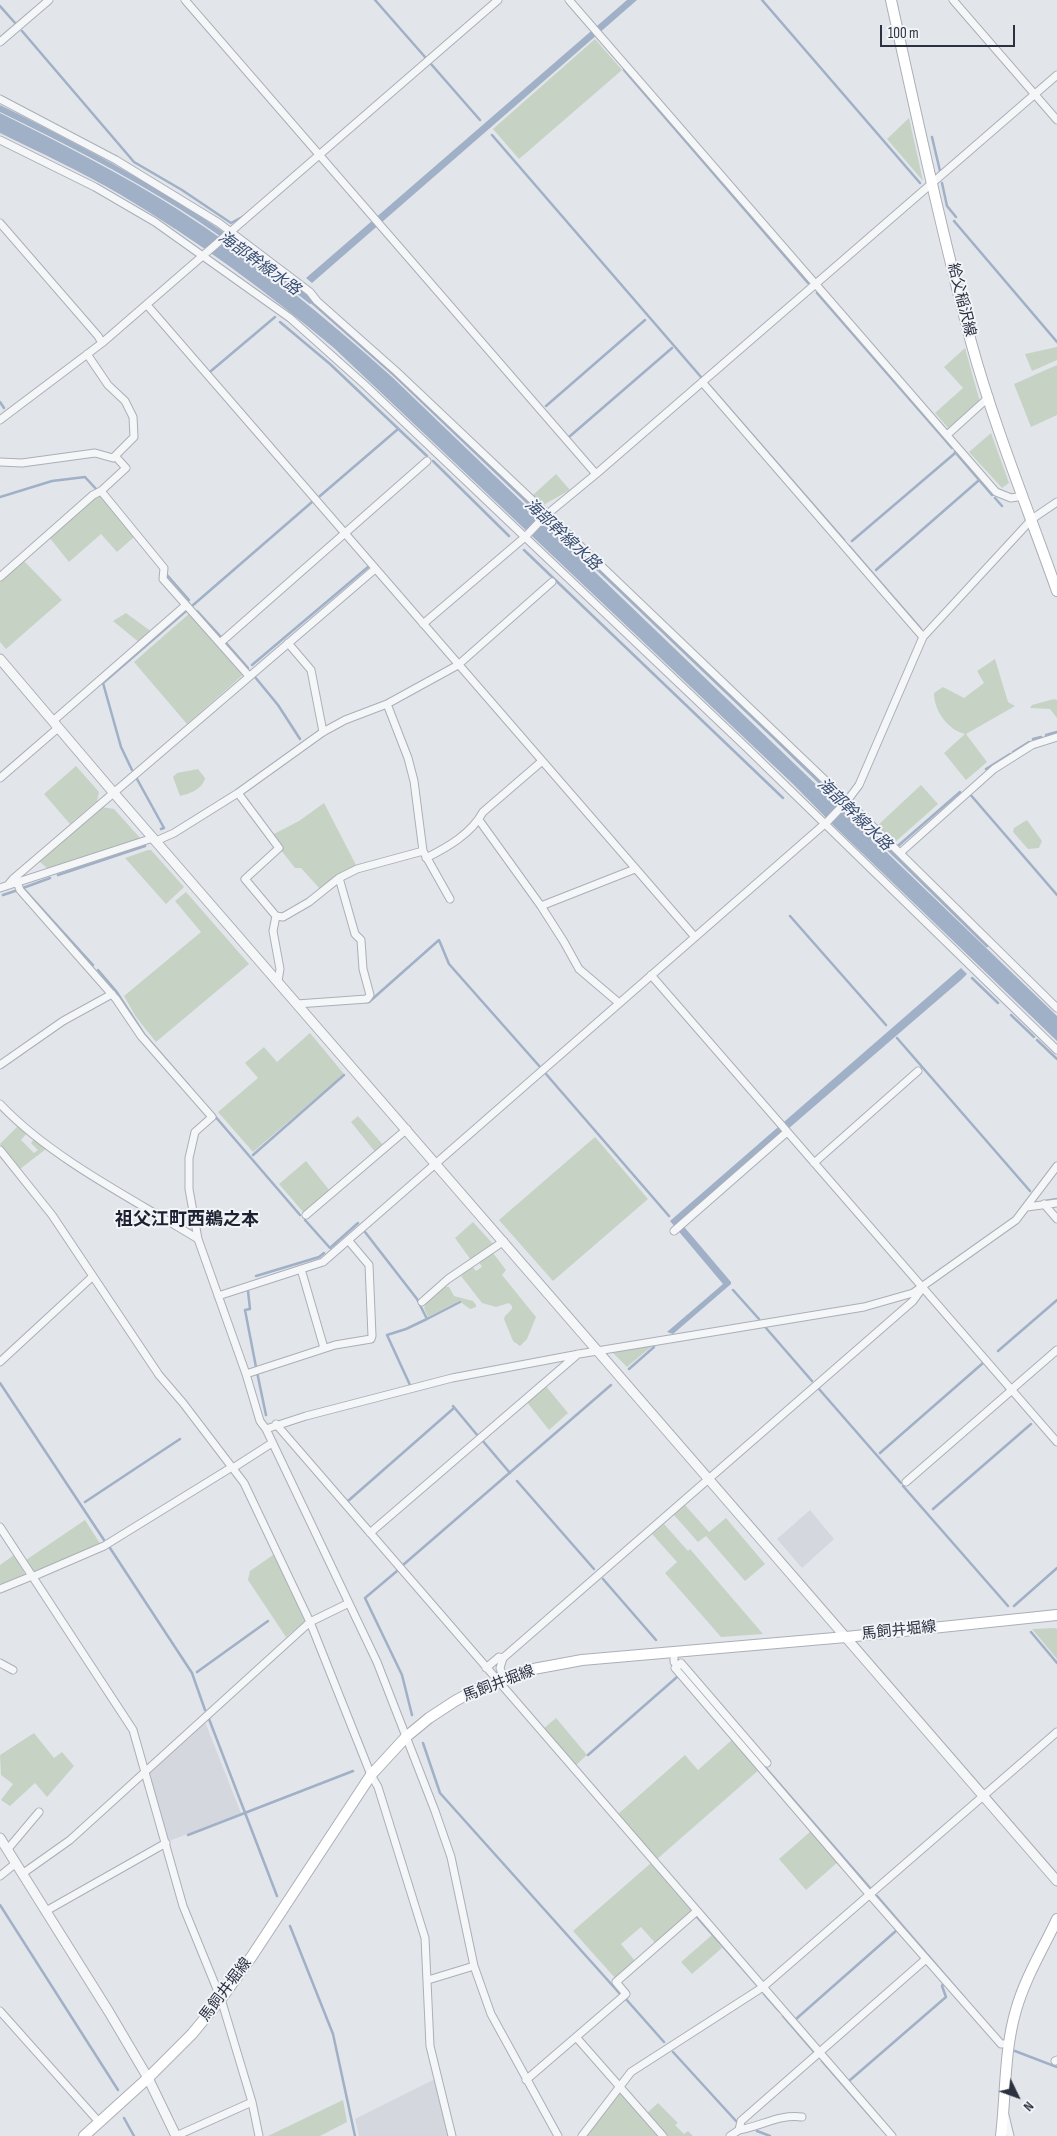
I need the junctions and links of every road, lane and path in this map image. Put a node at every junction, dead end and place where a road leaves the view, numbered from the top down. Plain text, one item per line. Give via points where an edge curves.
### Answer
1 (49, 0) edge
2 (185, 0) edge
3 (498, 0) edge
4 (569, 0) edge
5 (891, 0) edge
6 (953, 0) edge
7 (0, 42) edge
8 (1057, 75) edge
9 (1034, 95) junction
10 (0, 99) edge
11 (1057, 120) edge
12 (0, 140) edge
13 (320, 155) junction
14 (932, 184) junction
15 (0, 223) edge
16 (231, 232) junction
17 (203, 255) junction
18 (816, 284) junction
19 (147, 305) junction
20 (102, 343) junction
21 (87, 354) junction
22 (702, 382) junction
23 (989, 396) junction
24 (0, 420) edge
25 (947, 435) junction
26 (116, 456) junction
27 (427, 461) dead end
28 (0, 462) edge
29 (596, 474) junction
30 (101, 491) junction
31 (1023, 496) junction
32 (1057, 502) edge
33 (546, 515) junction
34 (1032, 519) junction
35 (345, 534) junction
36 (525, 537) junction
37 (375, 568) junction
38 (0, 577) edge
39 (1055, 580) edge
40 (552, 582) dead end
41 (1057, 591) edge
42 (186, 605) junction
43 (423, 624) junction
44 (924, 637) junction
45 (220, 643) junction
46 (288, 643) junction
47 (1, 661) edge
48 (458, 665) junction
49 (249, 676) junction
50 (387, 704) junction
51 (55, 724) junction
52 (323, 732) junction
53 (1057, 737) edge
54 (542, 762) junction
55 (0, 778) edge
56 (114, 792) junction
57 (238, 793) junction
58 (846, 802) junction
59 (479, 820) junction
60 (826, 822) junction
61 (155, 839) junction
62 (900, 853) junction
63 (425, 854) junction
64 (635, 868) junction
65 (340, 878) junction
66 (17, 882) junction
67 (8, 885) junction
68 (0, 888) edge
69 (450, 899) dead end
70 (541, 906) junction
71 (276, 916) junction
72 (695, 937) junction
73 (651, 975) junction
74 (278, 981) junction
75 (112, 994) junction
76 (619, 1003) junction
77 (297, 1004) junction
78 (1057, 1008) edge
79 (1057, 1050) edge
80 (0, 1054) edge
81 (3, 1063) edge
82 (918, 1071) dead end
83 (0, 1104) edge
84 (407, 1129) junction
85 (787, 1131) junction
86 (0, 1150) edge
87 (814, 1162) junction
88 (436, 1163) junction
89 (1057, 1166) edge
90 (1057, 1203) edge
91 (1044, 1204) junction
92 (1026, 1207) junction
93 (306, 1214) dead end
94 (1057, 1219) edge
95 (674, 1230) dead end
96 (198, 1238) junction
97 (348, 1240) junction
98 (504, 1241) junction
99 (300, 1270) junction
100 (92, 1277) junction
101 (923, 1288) junction
102 (218, 1296) junction
103 (422, 1302) dead end
104 (324, 1348) junction
105 (1057, 1350) edge
106 (598, 1351) junction
107 (578, 1354) junction
108 (0, 1362) edge
109 (246, 1374) junction
110 (1012, 1389) junction
111 (276, 1424) junction
112 (266, 1429) junction
113 (1057, 1442) edge
114 (272, 1443) junction
115 (233, 1468) junction
116 (709, 1478) junction
117 (906, 1482) dead end
118 (0, 1527) edge
119 (370, 1533) junction
120 (32, 1576) junction
121 (0, 1590) edge
122 (350, 1603) junction
123 (1057, 1615) edge
124 (310, 1622) junction
125 (846, 1637) junction
126 (674, 1652) junction
127 (503, 1658) junction
128 (0, 1663) edge
129 (678, 1666) junction
130 (486, 1668) junction
131 (13, 1670) dead end
132 (501, 1680) junction
133 (1057, 1732) edge
134 (406, 1737) junction
135 (767, 1763) dead end
136 (145, 1771) junction
137 (371, 1775) junction
138 (983, 1796) junction
139 (39, 1812) dead end
140 (0, 1838) edge
141 (166, 1843) junction
142 (7, 1850) junction
143 (16, 1863) junction
144 (22, 1874) junction
145 (0, 1876) edge
146 (1057, 1881) edge
147 (870, 1895) junction
148 (46, 1911) junction
149 (697, 1911) junction
150 (1057, 1919) edge
151 (926, 1959) junction
152 (474, 1966) junction
153 (428, 1980) junction
154 (763, 1987) junction
155 (221, 1999) junction
156 (0, 2011) edge
157 (576, 2037) junction
158 (1008, 2044) junction
159 (820, 2052) junction
160 (148, 2078) junction
161 (526, 2080) junction
162 (620, 2087) junction
163 (252, 2102) junction
164 (1004, 2112) junction
165 (802, 2117) dead end
166 (99, 2122) junction
167 (739, 2130) junction
168 (84, 2136) edge
169 (176, 2136) edge
170 (259, 2136) edge
171 (452, 2136) edge
172 (558, 2136) edge
173 (582, 2136) edge
174 (663, 2136) edge
175 (730, 2136) edge
176 (892, 2136) edge
177 (1001, 2136) edge
178 (1010, 2136) edge

1 - 7 street
2 - 13 street
3 - 13 street
4 - 18 street
5 - 14 main road, 給父稲沢線
6 - 9 street
8 - 9 street
9 - 11 street
9 - 14 street
10 - 16 street via 116,160
12 - 17 street via 95,187
13 - 16 street
13 - 29 street
14 - 18 street
14 - 23 main road, 給父稲沢線 via 972,343
15 - 20 street
16 - 17 street
16 - 33 street via 310,292
17 - 19 street
17 - 36 street via 297,324 365,384
18 - 22 street
18 - 25 street
19 - 20 street
19 - 35 street
20 - 21 street
21 - 24 street
21 - 26 street via 108,385 125,401 133,416 134,437
22 - 29 street
22 - 44 street
23 - 25 street
23 - 31 main road, 給父稲沢線
25 - 31 street via 996,492 1011,498
26 - 28 street via 95,453 22,463
26 - 30 street via 126,468
27 - 35 street
29 - 33 street
30 - 38 street
30 - 42 street via 164,568 163,579
31 - 34 main road, 給父稲沢線
32 - 34 street
33 - 36 street
33 - 58 street
34 - 39 main road, 給父稲沢線
34 - 44 street
35 - 37 street
35 - 45 street
36 - 43 street
36 - 60 street
37 - 43 street
37 - 46 street
39 - 41 main road, 給父稲沢線
40 - 48 street
42 - 45 street
42 - 51 street
43 - 48 street
44 - 58 street via 859,784
45 - 49 street
46 - 49 street
46 - 52 street via 311,670
47 - 51 street
48 - 50 street
48 - 54 street
49 - 56 street
50 - 52 street
50 - 63 street via 414,781
51 - 55 street
51 - 56 street
52 - 57 street
53 - 62 street via 1032,745 994,769
54 - 59 street via 483,812
54 - 64 street
56 - 61 street
56 - 67 street
57 - 61 street via 174,833
57 - 71 street via 279,848 245,879
58 - 60 street
58 - 62 street
59 - 63 street via 452,844
59 - 70 street
60 - 72 street
60 - 79 street
61 - 66 street
61 - 74 street
62 - 78 street
63 - 65 street via 357,869
63 - 69 street
64 - 70 street
64 - 72 street
65 - 71 street via 292,912 283,917
65 - 77 street via 355,934 361,940 363,968 370,995 366,999
66 - 67 street
66 - 75 street via 20,890
67 - 68 street
70 - 76 street via 579,969
71 - 74 street via 273,931 280,970
72 - 73 street
73 - 76 street
73 - 85 street
74 - 77 street
75 - 81 street
75 - 96 street via 141,1036 212,1117 195,1132 189,1158
76 - 88 street
77 - 84 street
80 - 81 street
82 - 87 street
83 - 96 street via 29,1131 68,1159
84 - 88 street
84 - 93 street
85 - 87 street
85 - 95 street
86 - 100 street via 52,1215
87 - 101 street
88 - 97 street
88 - 98 street
89 - 92 street
90 - 91 street
91 - 92 street
91 - 94 street
92 - 101 street via 1016,1220
96 - 102 street
97 - 99 street via 322,1262
97 - 104 street via 369,1265 372,1336
98 - 103 street via 448,1278
98 - 106 street
99 - 102 street
99 - 104 street
100 - 108 street
100 - 115 street via 159,1375
101 - 106 street via 864,1307
101 - 110 street
101 - 116 street via 913,1301
102 - 109 street
104 - 109 street
105 - 110 street
106 - 107 street
106 - 116 street
107 - 111 street via 452,1378
107 - 119 street
109 - 112 street via 260,1421
110 - 113 street
110 - 117 street
111 - 112 street
111 - 119 street
112 - 114 street
114 - 115 street
114 - 122 street
115 - 120 street via 104,1546
115 - 124 street via 244,1483
116 - 125 street
116 - 127 street
118 - 120 street
119 - 130 street
120 - 121 street
120 - 136 street via 133,1730
122 - 124 street
122 - 134 street
123 - 125 main road, 馬飼井堀線
124 - 136 street
124 - 137 street
125 - 126 main road, 馬飼井堀線
125 - 138 street
126 - 129 street via 674,1662
126 - 132 main road, 馬飼井堀線 via 582,1660 528,1670
127 - 130 street via 499,1657
127 - 132 street
128 - 131 street
129 - 135 street via 681,1663
129 - 147 street via 675,1668
130 - 132 street
132 - 134 main road, 馬飼井堀線 via 455,1701
132 - 149 street
133 - 138 street
134 - 137 main road, 馬飼井堀線
134 - 152 street via 451,1858
136 - 141 street
136 - 144 street via 70,1840
137 - 153 street via 378,1787 425,1938
137 - 155 main road, 馬飼井堀線
138 - 146 street
138 - 147 street
139 - 142 street
140 - 142 street
141 - 148 street
141 - 155 street via 184,1906
142 - 143 street
143 - 144 street
143 - 145 street
144 - 148 street
147 - 151 street
147 - 154 street
148 - 160 street
149 - 154 street
149 - 157 street via 616,1982 626,1994
150 - 158 main road via 1016,2010
151 - 158 street via 1001,2044
151 - 159 street
152 - 153 street
152 - 161 street via 491,2014
153 - 171 street via 430,2046
154 - 159 street
154 - 162 street via 631,2072
155 - 160 main road, 馬飼井堀線
155 - 163 street
156 - 166 street
157 - 161 street
157 - 162 street
158 - 164 main road
159 - 167 street via 741,2121
159 - 176 street
160 - 166 main road, 馬飼井堀線
160 - 169 street
161 - 172 street
162 - 173 street
162 - 174 street
163 - 169 street
163 - 170 street
164 - 177 main road
164 - 178 street
165 - 167 street via 784,2116 754,2128
166 - 168 main road, 馬飼井堀線
167 - 175 street

